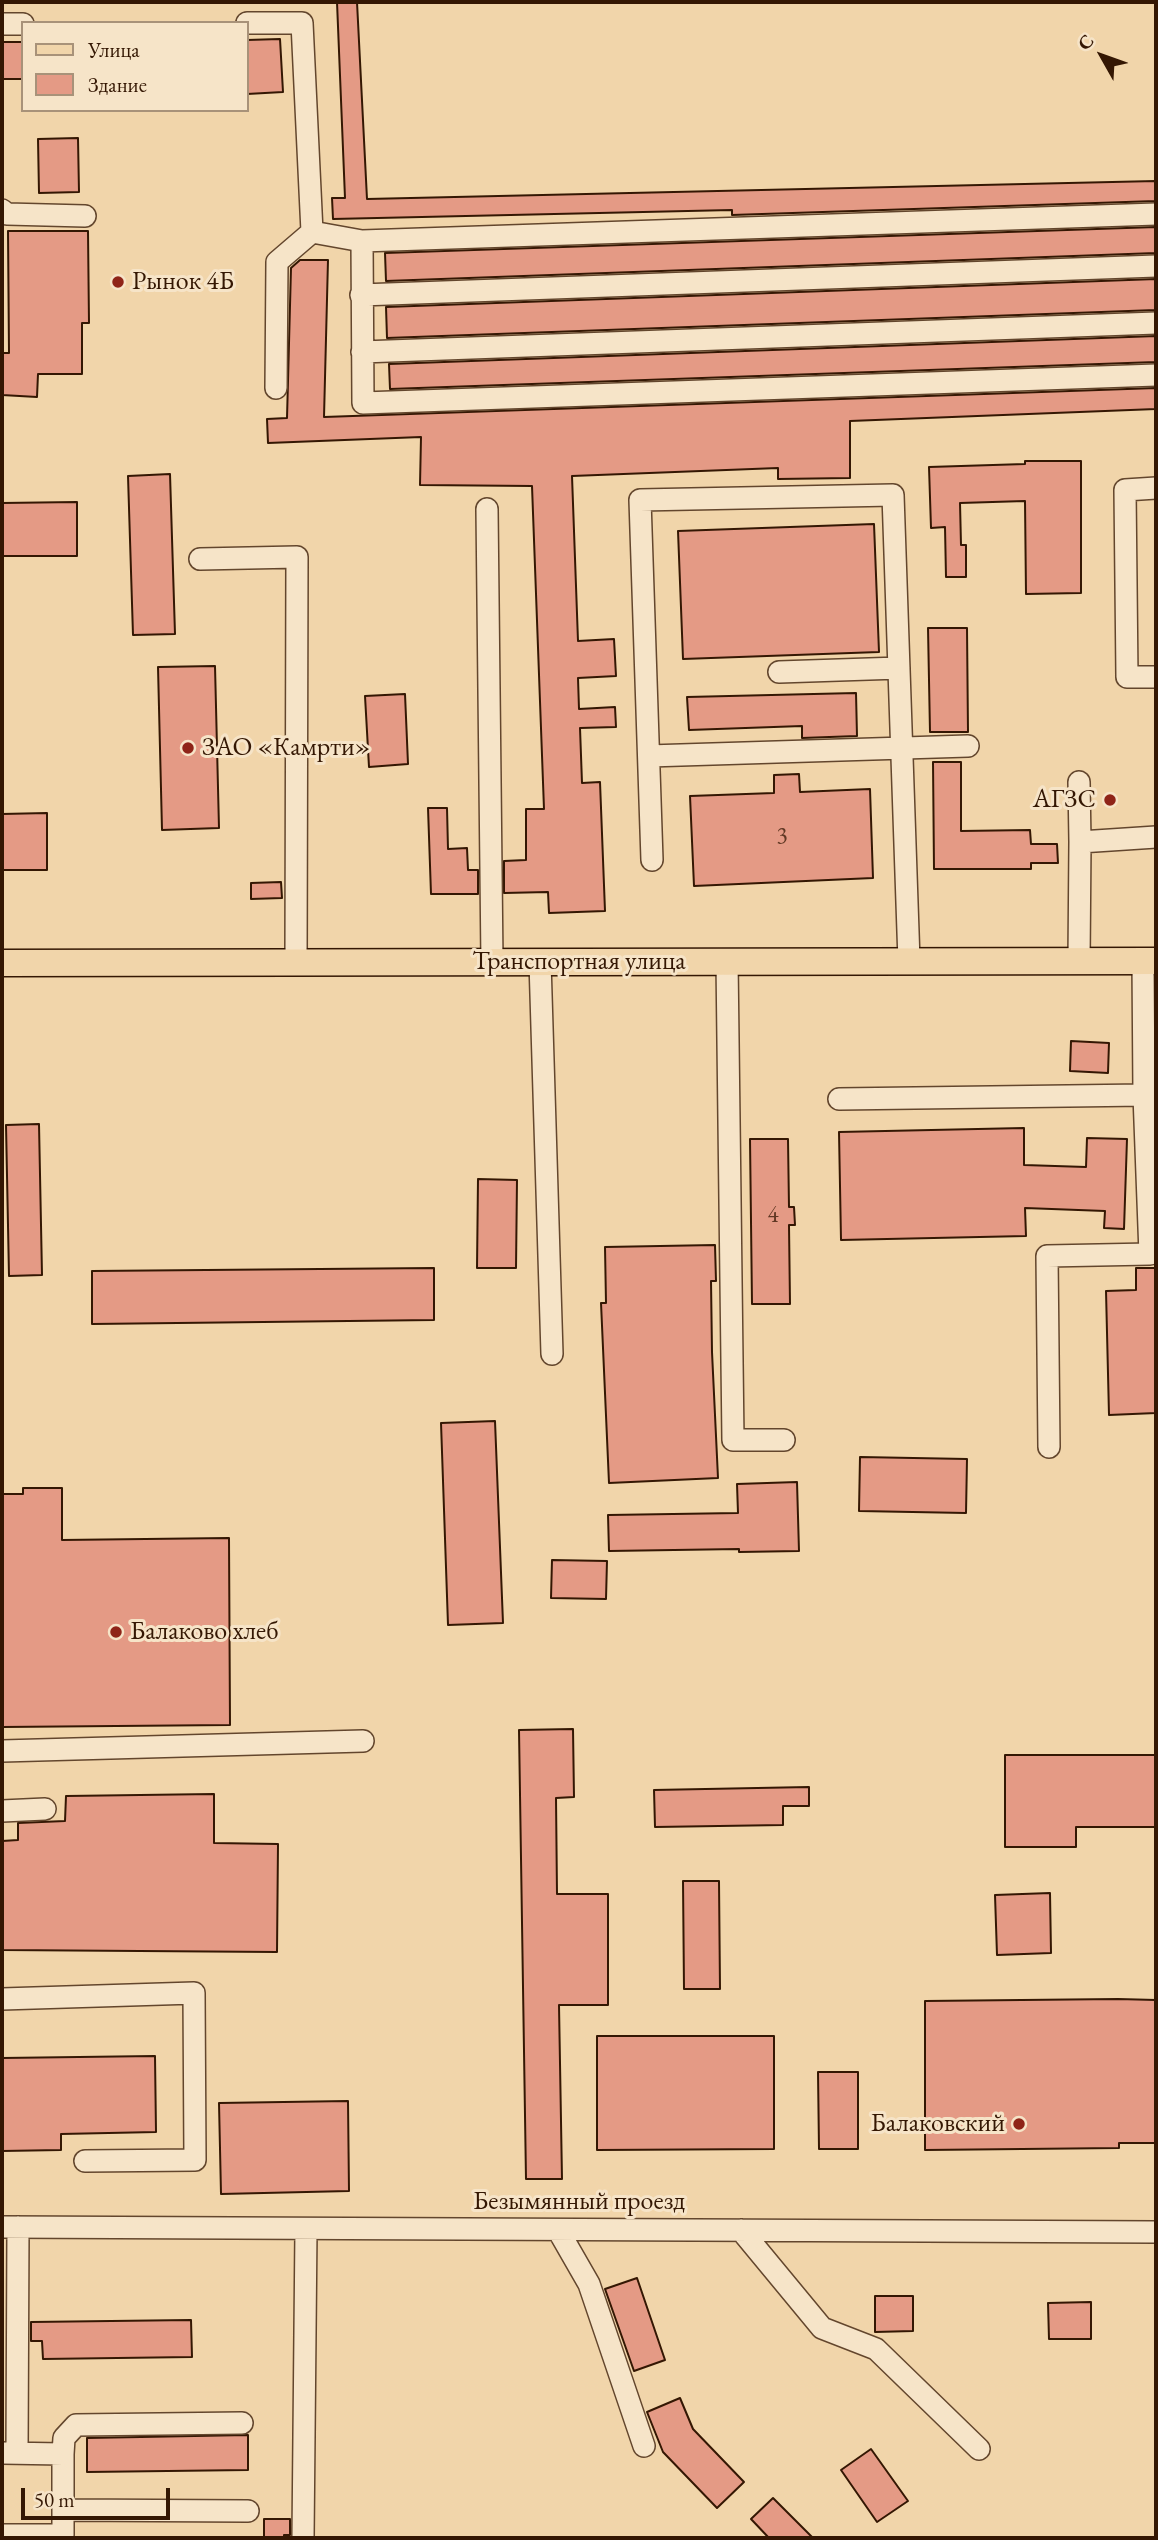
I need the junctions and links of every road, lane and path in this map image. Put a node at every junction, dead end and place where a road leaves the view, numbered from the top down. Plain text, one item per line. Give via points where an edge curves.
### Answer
1 (248, 23) edge
2 (2, 24) edge
3 (21, 24) edge
4 (2, 210) edge
5 (1156, 214) edge
6 (85, 216) dead end
7 (312, 232) junction
8 (362, 241) junction
9 (1156, 266) edge
10 (361, 295) junction
11 (1156, 323) edge
12 (362, 352) junction
13 (1156, 375) edge
14 (276, 388) dead end
15 (1156, 488) edge
16 (487, 509) dead end
17 (200, 559) dead end
18 (899, 668) junction
19 (779, 672) dead end
20 (1156, 677) edge
21 (968, 746) dead end
22 (902, 747) junction
23 (649, 756) junction
24 (1080, 782) dead end
25 (1156, 837) edge
26 (1080, 842) junction
27 (652, 859) dead end
28 (727, 961) junction
29 (909, 961) junction
30 (1079, 961) junction
31 (1150, 961) edge
32 (2, 962) edge
33 (296, 962) junction
34 (492, 962) junction
35 (540, 962) junction
36 (1150, 1095) edge
37 (839, 1099) dead end
38 (1153, 1254) edge
39 (552, 1354) dead end
40 (784, 1440) dead end
41 (1049, 1447) dead end
42 (363, 1741) dead end
43 (2, 1751) edge
44 (45, 1809) dead end
45 (2, 1811) edge
46 (2, 1999) edge
47 (85, 2161) dead end
48 (10, 2227) edge
49 (306, 2229) junction
50 (558, 2230) junction
51 (741, 2230) junction
52 (1156, 2232) edge
53 (9, 2398) edge
54 (242, 2423) dead end
55 (644, 2446) dead end
56 (979, 2448) dead end
57 (9, 2454) edge
58 (63, 2454) junction
59 (63, 2510) junction
60 (247, 2511) dead end
61 (2, 2535) edge
62 (303, 2538) edge

1 - 7 street via 302,23
2 - 3 street
4 - 6 street via 6,214
5 - 8 street
7 - 8 street
7 - 14 street via 276,262
8 - 10 street
9 - 10 street
10 - 12 street
11 - 12 street
12 - 13 street via 363,403
15 - 20 street via 1125,490 1127,677
16 - 34 street
17 - 33 street via 297,557
18 - 19 street
18 - 22 street
18 - 23 street via 893,495 640,500
21 - 22 street
22 - 23 street
22 - 29 street
23 - 27 street
24 - 26 street
25 - 26 street
26 - 30 street
28 - 29 main road, Транспортная улица
28 - 35 main road, Транспортная улица
28 - 40 street via 733,1440
29 - 30 main road, Транспортная улица
30 - 31 main road, Транспортная улица
31 - 36 street
32 - 33 main road, Транспортная улица
33 - 34 main road, Транспортная улица
34 - 35 main road, Транспортная улица
35 - 39 street
36 - 37 street
36 - 38 street
38 - 41 street via 1047,1256
42 - 43 street
44 - 45 street
46 - 47 street via 194,1993 195,2160
48 - 49 street, Безымянный проезд
48 - 53 street
49 - 50 street, Безымянный проезд
49 - 62 street
50 - 51 street, Безымянный проезд
50 - 55 street via 589,2284
51 - 52 street, Безымянный проезд
51 - 56 street via 822,2328 876,2348
53 - 57 street
54 - 58 street via 76,2425 64,2438
57 - 58 street
58 - 59 street
59 - 60 street
59 - 61 street via 63,2535

